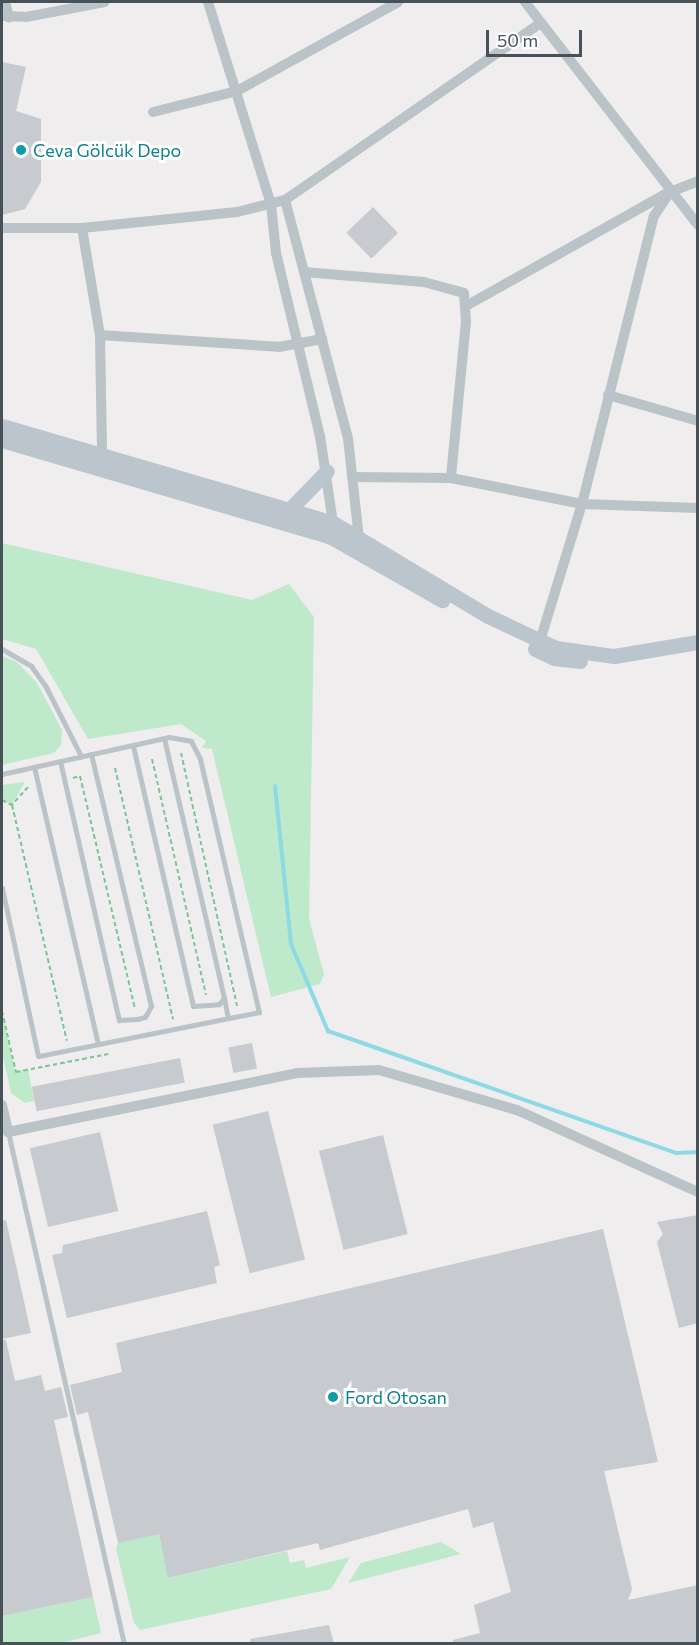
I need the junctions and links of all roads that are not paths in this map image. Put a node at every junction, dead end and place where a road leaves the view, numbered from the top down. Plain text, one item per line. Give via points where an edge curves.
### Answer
1 (5, 2) edge
2 (105, 2) edge
3 (208, 2) edge
4 (398, 2) edge
5 (525, 2) edge
6 (5, 17) edge
7 (542, 23) junction
8 (237, 91) junction
9 (153, 112) dead end
10 (698, 181) edge
11 (670, 192) junction
12 (285, 200) junction
13 (271, 204) junction
14 (698, 225) edge
15 (2, 228) edge
16 (82, 228) junction
17 (304, 272) junction
18 (466, 306) junction
19 (100, 335) junction
20 (322, 339) junction
21 (301, 346) junction
22 (608, 396) junction
23 (698, 421) edge
24 (2, 426) edge
25 (2, 440) edge
26 (102, 453) junction
27 (327, 471) junction
28 (352, 477) junction
29 (451, 478) junction
30 (582, 504) junction
31 (698, 508) edge
32 (289, 510) junction
33 (333, 523) junction
34 (359, 539) junction
35 (540, 641) junction
36 (698, 642) edge
37 (2, 649) edge
38 (698, 652) edge
39 (164, 739) junction
40 (133, 746) junction
41 (91, 754) junction
42 (81, 756) junction
43 (60, 761) junction
44 (34, 767) junction
45 (2, 774) edge
46 (2, 888) edge
47 (224, 998) junction
48 (207, 1006) junction
49 (228, 1018) junction
50 (208, 1022) junction
51 (98, 1044) junction
52 (2, 1105) edge
53 (8, 1132) junction
54 (698, 1192) edge
55 (124, 1644) edge

1 - 6 street
2 - 6 street
3 - 8 street
4 - 8 street
5 - 7 street
7 - 11 street
7 - 12 street
8 - 9 street
8 - 13 street
10 - 11 street
11 - 14 street
11 - 18 street
11 - 22 street via 654,216
12 - 13 street
12 - 17 street
13 - 16 street
13 - 21 street via 276,254
15 - 16 street
16 - 19 street
17 - 18 street via 451,286 464,293
17 - 20 street
18 - 29 street
19 - 21 street
19 - 26 street
20 - 21 street
20 - 28 street via 348,438
21 - 27 street
22 - 23 street
22 - 30 street
24 - 26 main road
25 - 38 main road via 331,537 554,658 614,665
26 - 32 main road
27 - 32 main road
27 - 33 street
28 - 29 street
28 - 34 street
29 - 30 street
30 - 31 street
30 - 35 street
32 - 33 main road
33 - 34 main road
34 - 35 main road via 488,616
35 - 36 main road via 615,656
37 - 42 lane via 31,666 45,685
39 - 40 lane
39 - 47 lane
39 - 49 lane via 181,736 191,741 200,759 258,1012
40 - 41 lane
40 - 48 lane via 193,1006
41 - 42 lane
41 - 43 lane via 151,1006 145,1017 137,1019 120,1020
42 - 43 lane
43 - 44 lane
44 - 45 lane
44 - 51 lane
46 - 51 lane via 38,1056
47 - 48 lane
47 - 49 lane
48 - 50 lane
49 - 50 lane
50 - 51 lane
52 - 53 street
53 - 54 street via 297,1073 379,1070 517,1110
53 - 55 lane

